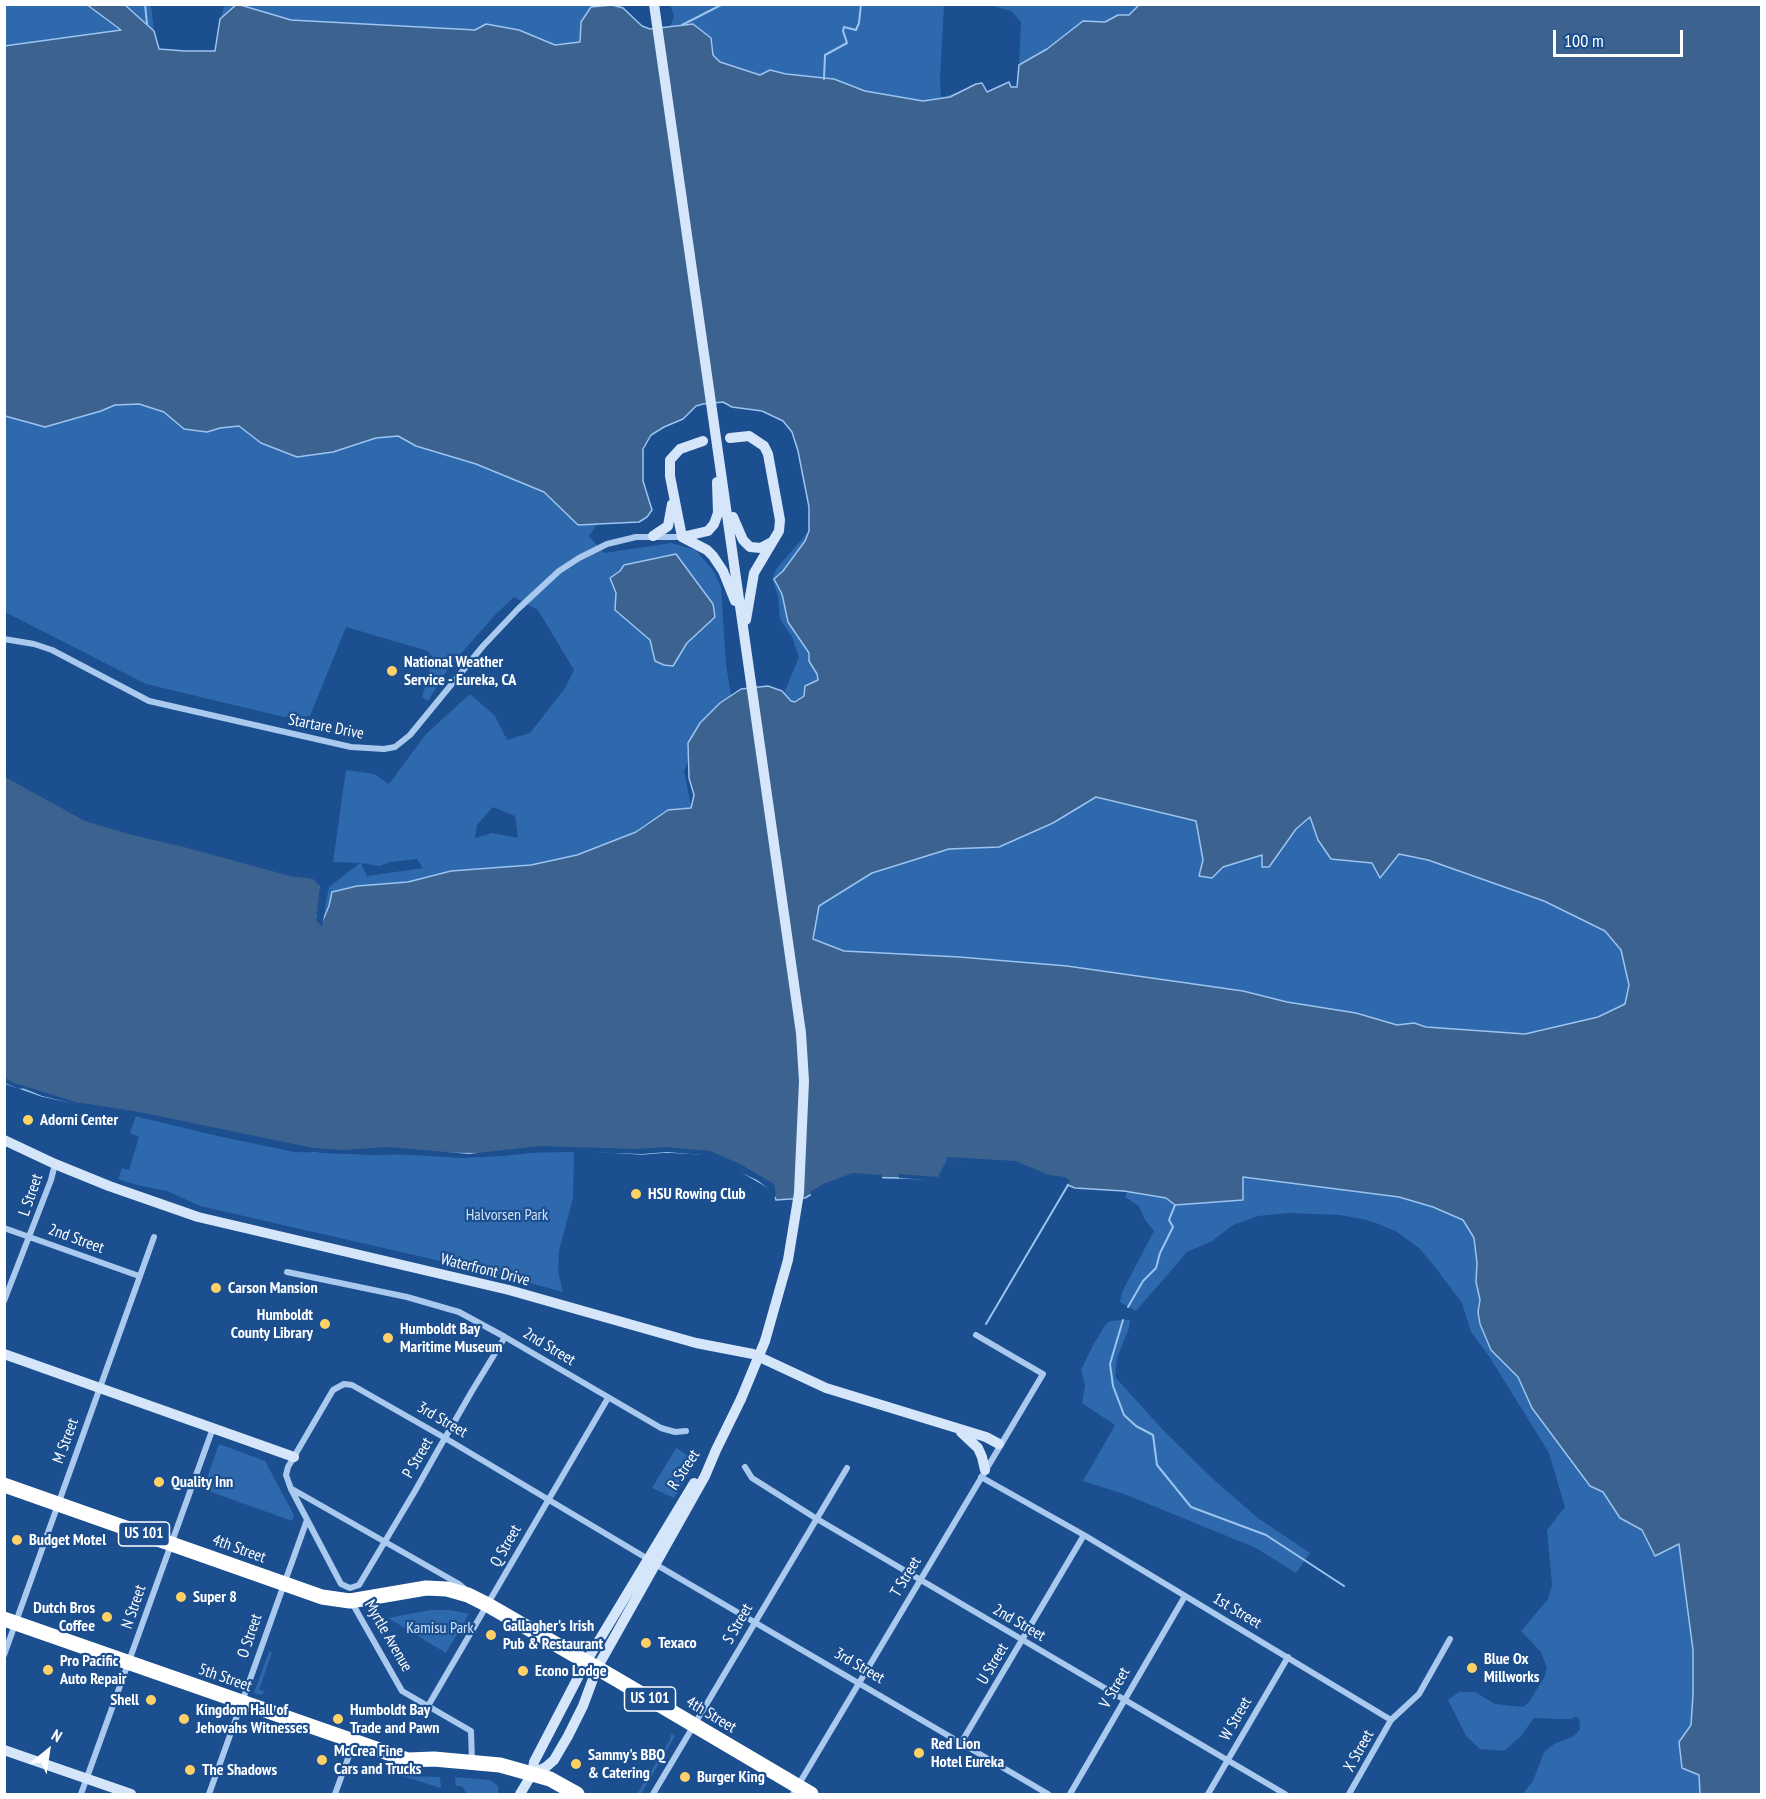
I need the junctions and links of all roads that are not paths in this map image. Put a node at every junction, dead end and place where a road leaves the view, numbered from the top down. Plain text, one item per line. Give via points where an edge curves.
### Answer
1 (654, 4) edge
2 (730, 438) dead end
3 (704, 441) dead end
4 (717, 446) junction
5 (673, 492) junction
6 (725, 495) junction
7 (652, 536) junction
8 (682, 537) junction
9 (772, 542) junction
10 (744, 632) junction
11 (4, 639) edge
12 (4, 1140) edge
13 (55, 1164) junction
14 (4, 1228) edge
15 (30, 1236) junction
16 (154, 1237) dead end
17 (287, 1272) dead end
18 (139, 1276) junction
19 (4, 1301) edge
20 (976, 1335) dead end
21 (505, 1337) junction
22 (4, 1354) edge
23 (100, 1388) junction
24 (608, 1398) junction
25 (213, 1428) junction
26 (959, 1429) junction
27 (686, 1431) dead end
28 (445, 1438) junction
29 (999, 1444) junction
30 (294, 1457) junction
31 (745, 1467) dead end
32 (847, 1468) dead end
33 (983, 1473) junction
34 (4, 1485) edge
35 (291, 1489) junction
36 (549, 1500) junction
37 (58, 1504) junction
38 (817, 1519) junction
39 (307, 1520) junction
40 (1084, 1535) junction
41 (171, 1543) junction
42 (384, 1543) junction
43 (652, 1562) junction
44 (920, 1580) junction
45 (283, 1584) junction
46 (350, 1594) junction
47 (468, 1595) junction
48 (1185, 1596) junction
49 (488, 1605) junction
50 (10, 1621) edge
51 (755, 1623) junction
52 (1023, 1640) junction
53 (1450, 1640) dead end
54 (4, 1655) edge
55 (1288, 1658) junction
56 (129, 1662) junction
57 (591, 1665) junction
58 (858, 1683) junction
59 (1124, 1700) junction
60 (241, 1702) junction
61 (428, 1706) junction
62 (1391, 1720) junction
63 (694, 1726) junction
64 (354, 1742) junction
65 (961, 1743) junction
66 (4, 1750) edge
67 (1228, 1761) junction
68 (472, 1762) junction
69 (532, 1774) junction
70 (87, 1779) junction
71 (801, 1792) edge
72 (81, 1794) edge
73 (130, 1794) edge
74 (209, 1794) edge
75 (335, 1794) edge
76 (520, 1794) edge
77 (577, 1794) edge
78 (653, 1794) edge
79 (1048, 1794) edge
80 (1070, 1794) edge
81 (1208, 1794) edge
82 (1285, 1794) edge
83 (1349, 1794) edge

1 - 4 main road
2 - 9 main road via 749,436 766,450 780,520
3 - 5 main road via 680,448 672,457
4 - 6 main road
4 - 8 main road via 718,508 714,524 708,531
5 - 7 main road via 670,522
5 - 8 main road
6 - 9 main road via 746,544 758,549
6 - 10 main road
7 - 8 street, Startare Drive
7 - 11 street, Startare Drive via 607,544 559,572 494,633 410,735 395,747 384,749 351,747 149,701 52,650
8 - 10 main road via 707,550 723,571
9 - 10 main road via 754,573
10 - 43 main road, R Street, bridge via 801,1033 804,1109 799,1193 790,1250 771,1324 741,1400 716,1450 678,1507
12 - 13 main road, Waterfront Drive
13 - 15 street, L Street
13 - 26 main road, Waterfront Drive via 198,1217 509,1290 696,1343 753,1354 826,1388
14 - 15 street, 2nd Street
15 - 18 street, 2nd Street
15 - 19 street, L Street
16 - 18 street, M Street
17 - 21 street, 2nd Street via 433,1304 473,1318
18 - 23 street, M Street
20 - 29 street, T Street via 1043,1374
21 - 24 street, 2nd Street
21 - 28 street, P Street
22 - 23 main road
23 - 25 main road
23 - 37 street, M Street
24 - 27 street, 2nd Street via 661,1428
24 - 36 street, Q Street
25 - 30 main road
25 - 41 street, N Street
26 - 29 main road, Waterfront Drive
26 - 33 main road via 978,1448
28 - 30 street, 3rd Street via 344,1384 333,1390
28 - 36 street, 3rd Street
28 - 42 street, P Street
29 - 33 street, T Street
30 - 35 street via 287,1471
31 - 38 street, 2nd Street via 752,1478
32 - 38 street, S Street
33 - 40 street, 1st Street
33 - 44 street, T Street
34 - 37 highway, 4th Street / US 101
35 - 39 street, Myrtle Avenue
35 - 42 street, 4th Street
36 - 43 street, 3rd Street
36 - 49 street, Q Street
37 - 41 highway, 4th Street / US 101
37 - 50 street, M Street
38 - 44 street, 2nd Street
38 - 51 street, S Street
39 - 45 street, O Street
39 - 46 street, Myrtle Avenue
40 - 48 street, 1st Street
40 - 52 street, U Street
41 - 45 highway, 4th Street / US 101
41 - 56 street, N Street
42 - 46 street, P Street
42 - 47 street, 4th Street via 459,1584
43 - 51 street, 3rd Street
43 - 57 main road, R Street
44 - 52 street, 2nd Street
44 - 58 street, T Street
45 - 46 highway, 4th Street / US 101 via 322,1598
45 - 60 street, O Street
46 - 47 highway, 4th Street / US 101 via 426,1588
46 - 61 street, Myrtle Avenue via 402,1691
47 - 49 highway, 4th Street / US 101
48 - 55 street, 1st Street
48 - 59 street, V Street
49 - 57 highway, 4th Street / US 101
49 - 61 street, Q Street
50 - 54 street, M Street
50 - 56 highway, 5th Street
51 - 58 street, 3rd Street
51 - 63 street, S Street
52 - 59 street, 2nd Street
52 - 65 street, U Street
53 - 62 street via 1419,1694
55 - 62 street, 1st Street
55 - 67 street, W Street
56 - 60 highway, 5th Street
56 - 70 street, N Street
57 - 63 highway, 4th Street / US 101
57 - 69 main road, R Street via 534,1762
57 - 69 main road, R Street via 583,1706 568,1736 554,1760
58 - 65 street, 3rd Street
58 - 71 street, T Street
59 - 67 street, 2nd Street
59 - 80 street, V Street
60 - 64 highway, 5th Street
60 - 74 street, O Street
61 - 68 street via 471,1731
62 - 83 street, X Street
63 - 71 highway, 4th Street / US 101
63 - 78 street, S Street
64 - 68 highway, 5th Street via 408,1760
64 - 75 street
65 - 79 street, 3rd Street
66 - 70 main road
67 - 81 street, W Street
67 - 82 street, 2nd Street
68 - 69 highway, 5th Street
69 - 76 main road
69 - 77 highway, 5th Street
70 - 72 street, N Street
70 - 73 main road

